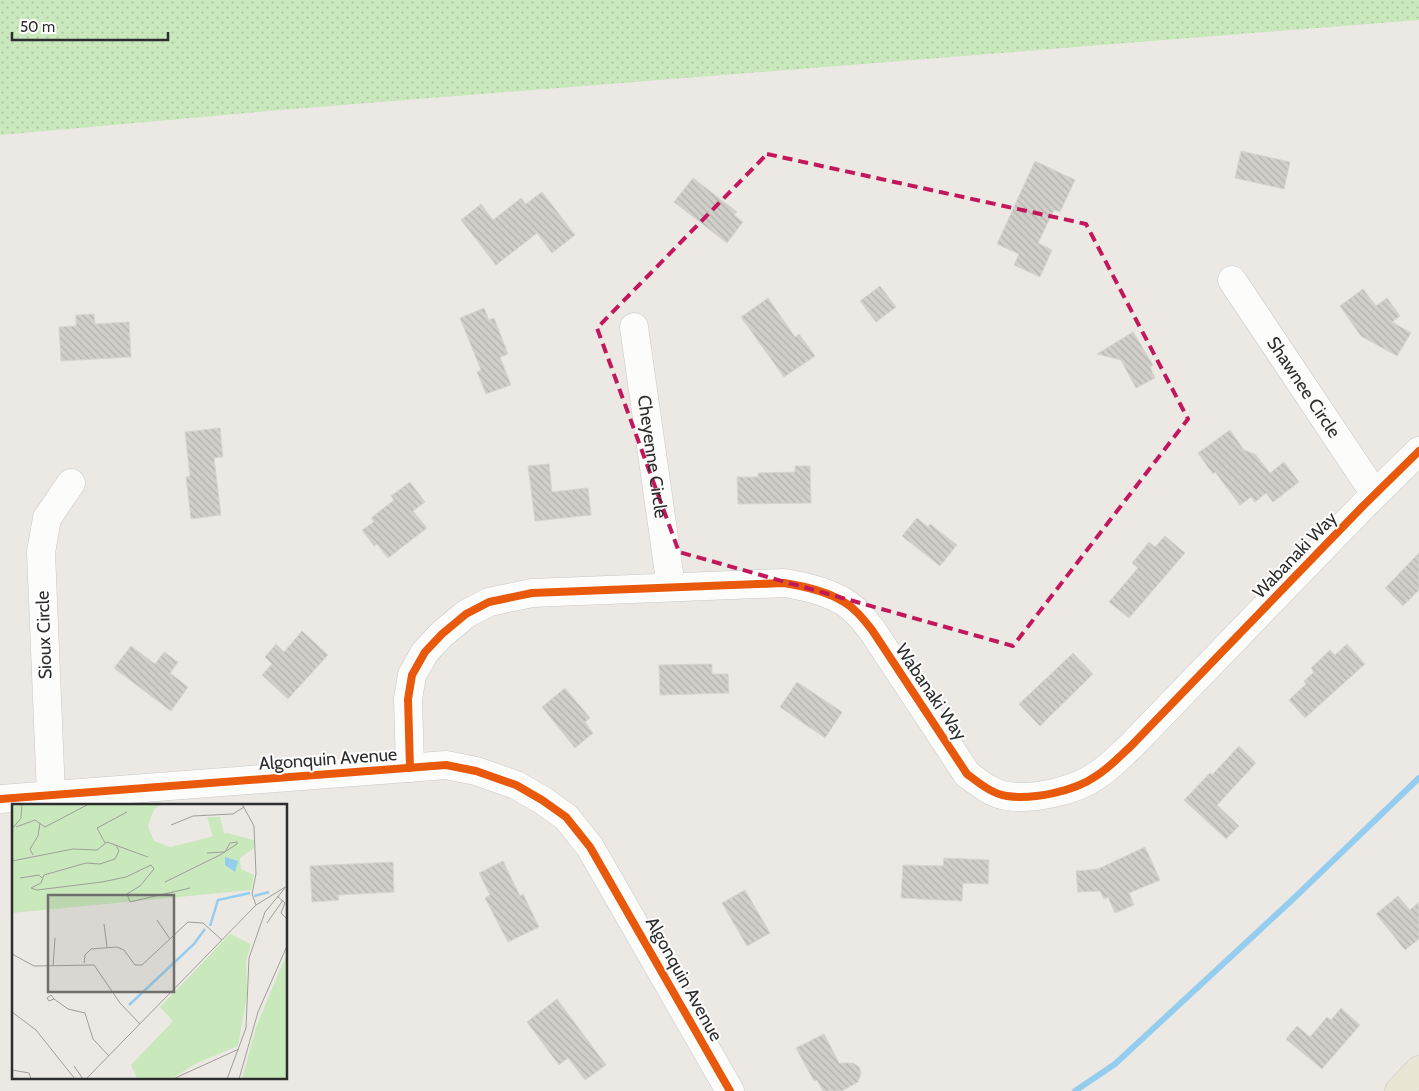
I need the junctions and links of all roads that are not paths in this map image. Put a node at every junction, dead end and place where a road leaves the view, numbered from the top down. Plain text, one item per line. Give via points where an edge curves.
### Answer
1 (1232, 280) dead end
2 (634, 327) dead end
3 (1419, 451) edge
4 (71, 483) dead end
5 (1375, 494) junction
6 (671, 587) junction
7 (410, 768) junction
8 (51, 795) junction
9 (0, 799) edge
10 (1419, 1070) edge
11 (730, 1091) edge
12 (1399, 1091) edge

1 - 5 street, Shawnee Circle
2 - 6 street, Cheyenne Circle
3 - 5 street, Wabanaki Way
4 - 8 street, Sioux Circle via 47,518 41,552
5 - 6 street, Wabanaki Way via 1138,739 1096,777 1067,790 1033,796 1006,796 967,774 872,630 843,601 811,588 784,583
6 - 7 street, Wabanaki Way via 532,593 490,602 466,614 425,652 412,675 408,699
7 - 8 street, Algonquin Avenue
7 - 11 street, Algonquin Avenue via 446,765 476,770 516,786 566,817 610,879
8 - 9 street, Algonquin Avenue
10 - 12 main road

